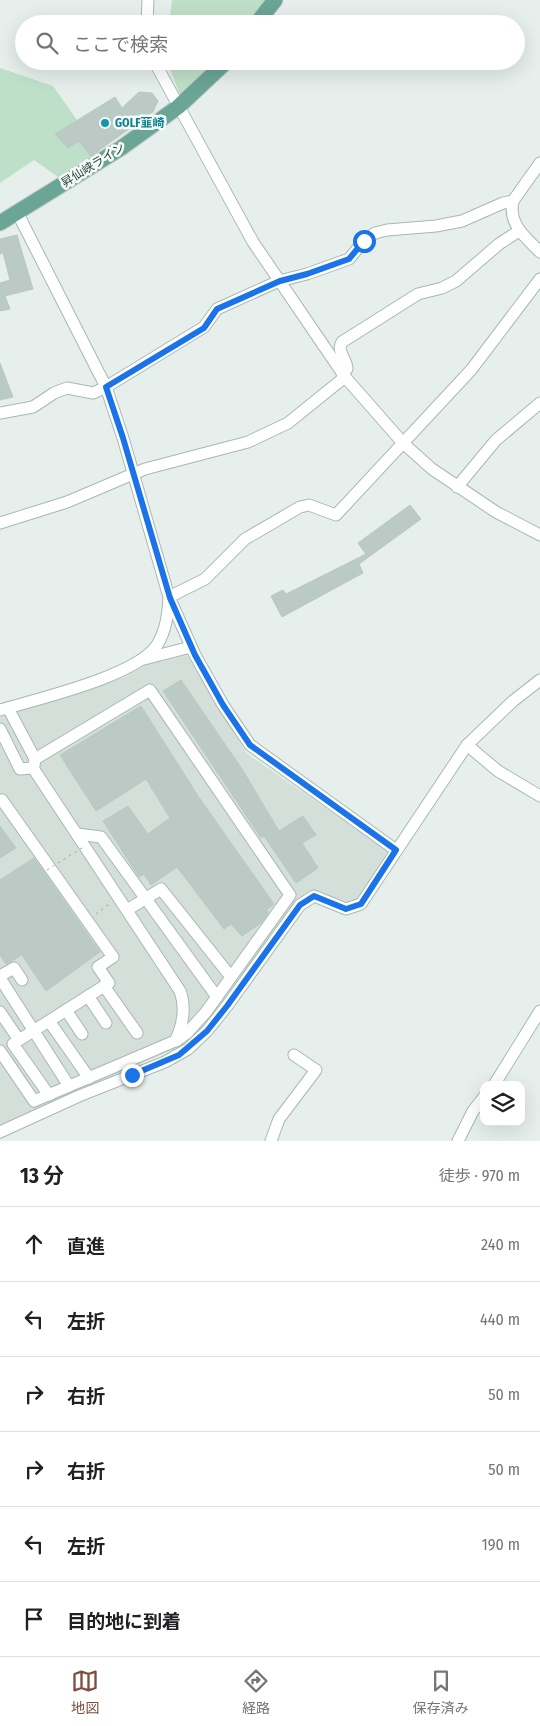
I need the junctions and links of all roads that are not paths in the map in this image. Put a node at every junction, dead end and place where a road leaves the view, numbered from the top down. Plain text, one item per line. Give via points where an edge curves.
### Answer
1 (148, 0) edge
2 (275, 0) edge
3 (147, 15) edge
4 (263, 15) edge
5 (159, 70) edge
6 (217, 70) edge
7 (178, 107) junction
8 (540, 163) edge
9 (513, 201) junction
10 (17, 212) junction
11 (0, 223) edge
12 (519, 231) junction
13 (538, 246) edge
14 (540, 279) edge
15 (280, 281) junction
16 (343, 375) junction
17 (106, 387) junction
18 (540, 403) edge
19 (0, 413) edge
20 (403, 443) junction
21 (134, 474) junction
22 (457, 487) junction
23 (0, 523) edge
24 (540, 535) edge
25 (170, 598) junction
26 (191, 647) junction
27 (142, 660) junction
28 (540, 680) edge
29 (4, 709) edge
30 (0, 729) edge
31 (467, 745) junction
32 (34, 763) junction
33 (540, 796) edge
34 (0, 801) edge
35 (77, 834) junction
36 (396, 850) junction
37 (144, 899) junction
38 (127, 910) junction
39 (0, 977) edge
40 (231, 977) junction
41 (22, 980) dead end
42 (104, 986) junction
43 (88, 996) junction
44 (217, 997) junction
45 (66, 1010) junction
46 (540, 1011) edge
47 (0, 1012) edge
48 (49, 1021) junction
49 (106, 1023) dead end
50 (33, 1031) junction
51 (137, 1033) dead end
52 (82, 1034) dead end
53 (175, 1041) junction
54 (16, 1042) junction
55 (0, 1052) edge
56 (294, 1055) dead end
57 (89, 1078) junction
58 (496, 1081) edge
59 (69, 1086) junction
60 (49, 1095) junction
61 (480, 1102) edge
62 (0, 1134) edge
63 (4, 1141) edge
64 (271, 1141) edge
65 (458, 1141) edge

1 - 3 street
2 - 4 main road
5 - 7 street
6 - 7 main road, 昇仙峡ライン
7 - 10 main road, 昇仙峡ライン via 121,148
7 - 15 street via 253,242
8 - 9 street
9 - 12 street via 512,215
9 - 15 street via 462,221 375,233 349,259
10 - 11 main road, 昇仙峡ライン
10 - 17 street
12 - 13 street
12 - 16 street via 456,282 418,294 342,342 340,350 347,364
14 - 20 street via 471,370
15 - 16 street
15 - 17 street via 217,309 204,328
16 - 20 street
16 - 21 street via 288,423 274,431 248,442
17 - 19 street via 93,393 67,388 54,392 32,407
17 - 21 street
18 - 22 street via 496,440
20 - 22 street
20 - 25 street via 336,515 310,505 300,507 244,539 205,579
21 - 23 street via 67,502
21 - 25 street
22 - 24 street
25 - 26 street
25 - 27 street via 167,622 157,645
26 - 27 street
26 - 36 street via 223,705 250,745
27 - 29 street via 122,672
28 - 31 street
29 - 32 street
30 - 32 street via 20,769
31 - 33 street via 498,771
31 - 36 street
32 - 35 street
32 - 40 street via 150,690 290,895
34 - 42 street via 113,957 98,968 109,983
35 - 37 street via 102,837
35 - 38 street
36 - 62 street via 361,904 346,909 314,896 300,905 227,1006 188,1048 165,1062 79,1096
37 - 38 street
37 - 40 street via 161,889
37 - 44 street
38 - 53 street via 180,991 182,1024
39 - 41 street via 14,968
39 - 50 street
40 - 44 street
42 - 43 street
42 - 51 street
43 - 45 street
43 - 49 street
44 - 53 street via 187,1033
45 - 48 street
45 - 52 street
46 - 58 street
47 - 54 street
48 - 50 street
48 - 57 street
50 - 54 street
50 - 59 street
53 - 57 street
54 - 55 street
54 - 60 street
55 - 60 street via 34,1101
56 - 64 street via 316,1070 279,1120
57 - 59 street
59 - 60 street
61 - 65 street
62 - 63 street

